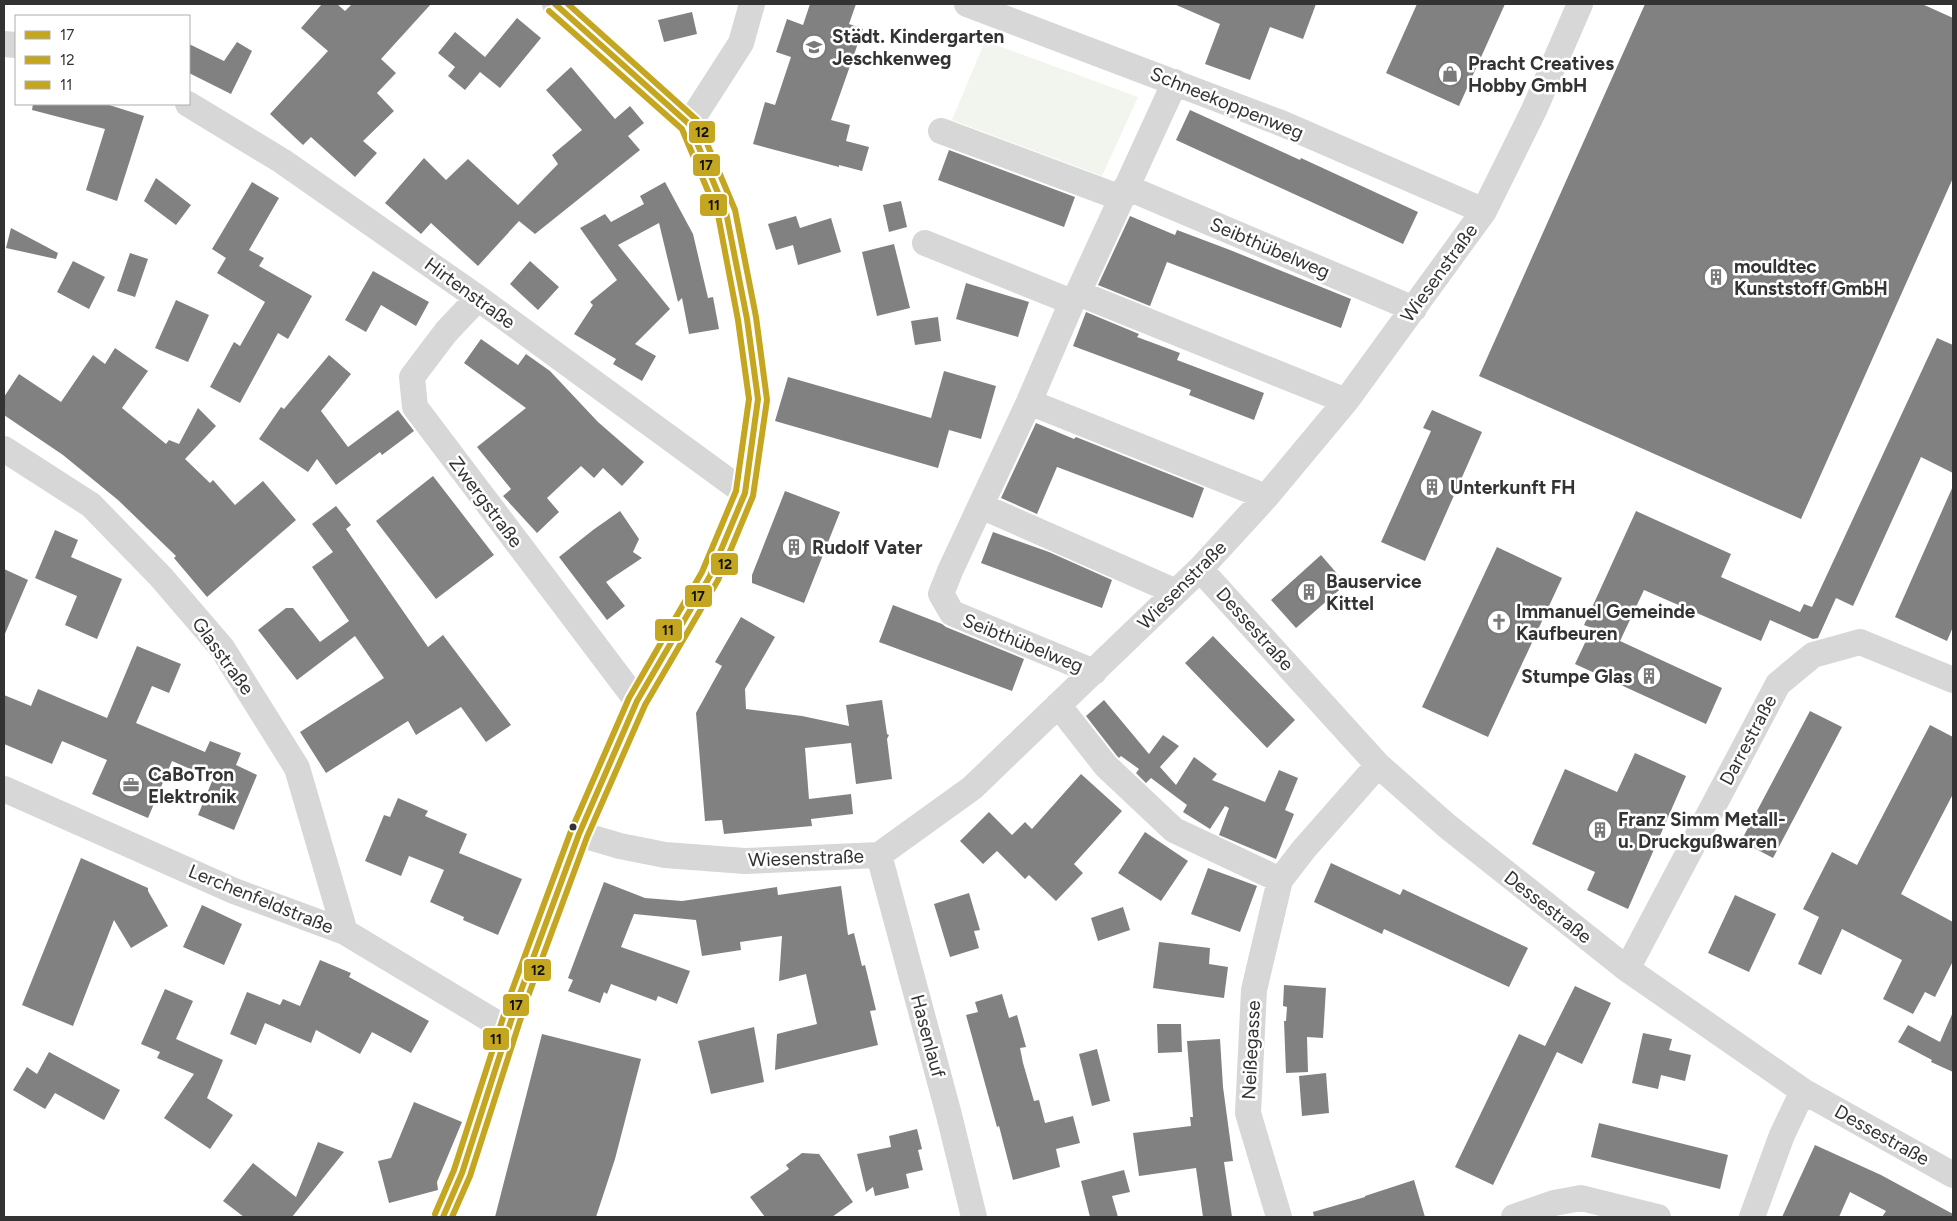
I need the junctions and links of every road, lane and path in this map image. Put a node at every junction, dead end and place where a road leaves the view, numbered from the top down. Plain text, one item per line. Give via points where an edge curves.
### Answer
1 (554, 4) edge
2 (752, 4) edge
3 (967, 4) edge
4 (1580, 4) edge
5 (1175, 82) junction
6 (190, 105) edge
7 (689, 124) junction
8 (941, 131) dead end
9 (1123, 193) junction
10 (1484, 211) junction
11 (925, 243) dead end
12 (1075, 297) junction
13 (478, 298) junction
14 (1414, 308) junction
15 (1346, 401) junction
16 (1029, 402) junction
17 (4, 449) edge
18 (745, 493) junction
19 (1266, 497) junction
20 (981, 506) junction
21 (1200, 569) junction
22 (1176, 592) junction
23 (1094, 672) junction
24 (1953, 680) edge
25 (637, 701) junction
26 (1058, 705) junction
27 (1378, 765) junction
28 (4, 789) edge
29 (579, 834) junction
30 (879, 855) junction
31 (1280, 880) junction
32 (345, 932) junction
33 (1627, 969) junction
34 (508, 1030) junction
35 (1803, 1091) junction
36 (1953, 1175) edge
37 (443, 1217) edge
38 (974, 1217) edge
39 (1279, 1217) edge
40 (1514, 1217) edge
41 (1658, 1217) edge
42 (1752, 1217) edge

1 - 7 street
2 - 7 street via 741,43
3 - 5 street, Schneekoppenweg
4 - 10 street, Wiesenstraße via 1534,110
5 - 9 street, Seibthübelweg
5 - 10 street, Schneekoppenweg
6 - 13 street, Hirtenstraße via 282,161
7 - 18 street via 726,212 747,319 758,400
8 - 9 street, Seibthübelweg
9 - 12 street, Seibthübelweg
9 - 14 street, Seibthübelweg
10 - 14 street, Wiesenstraße
11 - 12 street
12 - 15 street
12 - 16 street, Seibthübelweg
13 - 18 street, Hirtenstraße
13 - 25 street, Zwergstraße via 446,332 412,377 416,407
14 - 15 street, Wiesenstraße
15 - 19 street, Wiesenstraße
16 - 19 street
16 - 20 street, Seibthübelweg
17 - 32 street, Glasstraße via 91,505 161,577 222,648 297,768
18 - 25 street via 710,576
19 - 21 street, Wiesenstraße
20 - 22 street
20 - 23 street, Seibthübelweg via 941,594 952,613
21 - 22 street, Wiesenstraße
21 - 27 street, Dessestraße
22 - 23 street, Wiesenstraße
23 - 26 street, Wiesenstraße
24 - 33 street, Darrestraße via 1860,642 1813,655 1778,684
25 - 29 street
26 - 30 street, Wiesenstraße via 972,788
26 - 31 street via 1106,766 1174,830
27 - 31 street, Neißegasse
27 - 33 street, Dessestraße via 1447,826
28 - 32 street, Lerchenfeldstraße via 234,891
29 - 30 street, Wiesenstraße via 665,856 745,861
29 - 34 street
30 - 38 street, Hasenlauf
31 - 39 street, Neißegasse via 1254,990 1248,1113
32 - 34 street, Lerchenfeldstraße
33 - 35 street, Dessestraße
34 - 37 street via 462,1173
35 - 36 street, Dessestraße
35 - 42 street via 1782,1135
40 - 41 street via 1554,1203 1581,1198

